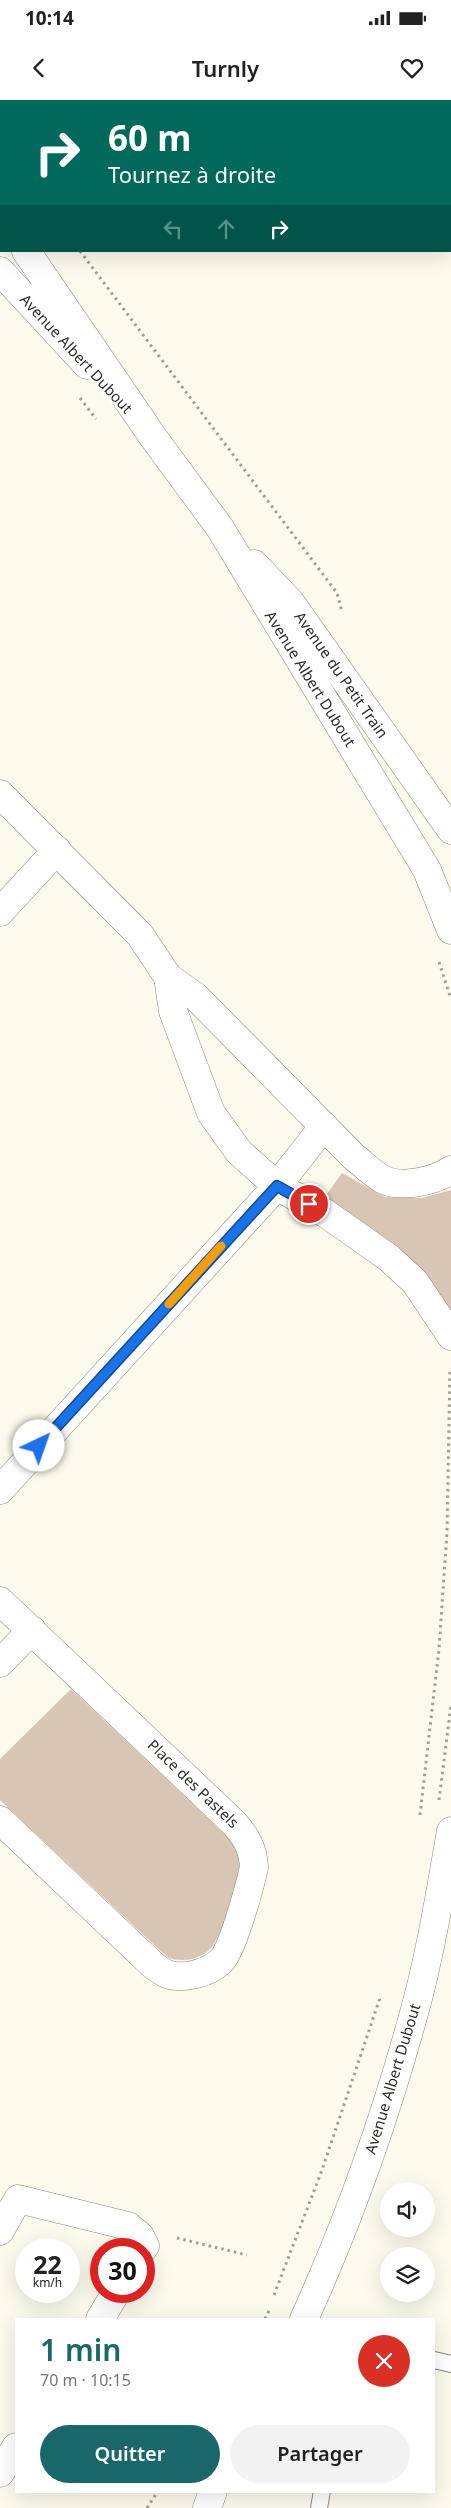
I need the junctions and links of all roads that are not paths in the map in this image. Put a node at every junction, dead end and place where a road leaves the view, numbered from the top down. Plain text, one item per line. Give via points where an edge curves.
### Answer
1 (27, 252) edge
2 (0, 271) edge
3 (153, 437) junction
4 (220, 528) junction
5 (0, 794) edge
6 (451, 830) edge
7 (57, 850) junction
8 (0, 912) edge
9 (451, 930) edge
10 (168, 977) junction
11 (324, 1126) junction
12 (451, 1170) edge
13 (277, 1186) junction
14 (450, 1334) edge
15 (0, 1490) edge
16 (0, 1601) edge
17 (32, 1630) junction
18 (0, 1663) edge
19 (0, 1820) edge
20 (451, 1831) edge
21 (0, 2231) edge
22 (137, 2237) edge
23 (110, 2303) edge
24 (101, 2318) edge
25 (304, 2318) edge
26 (435, 2360) edge
27 (451, 2364) edge
28 (15, 2449) edge
29 (0, 2473) edge
30 (212, 2493) edge
31 (322, 2493) edge
32 (208, 2508) edge
33 (319, 2508) edge

1 - 3 street, Avenue Albert Dubout
2 - 3 street, Avenue Albert Dubout
3 - 4 street, Avenue Albert Dubout
4 - 6 street, Avenue du Petit Train via 291,603
4 - 9 street, Avenue Albert Dubout via 427,870
5 - 7 street
7 - 8 street
7 - 10 street via 140,935
10 - 11 street via 196,997
10 - 13 street via 173,1011 211,1113 239,1152
11 - 12 street via 383,1179 418,1182
11 - 13 street
13 - 14 street via 325,1213 389,1258 415,1282
13 - 15 street
16 - 17 street, Place des Pastels
17 - 18 street
17 - 19 street, Place des Pastels via 247,1838 254,1854 254,1867 222,1961 194,1975 167,1974 154,1966
20 - 25 street, Avenue Albert Dubout via 417,2001 383,2117 341,2234
21 - 22 street via 18,2199
23 - 24 street
26 - 27 lane
28 - 29 street
30 - 32 street
31 - 33 lane

